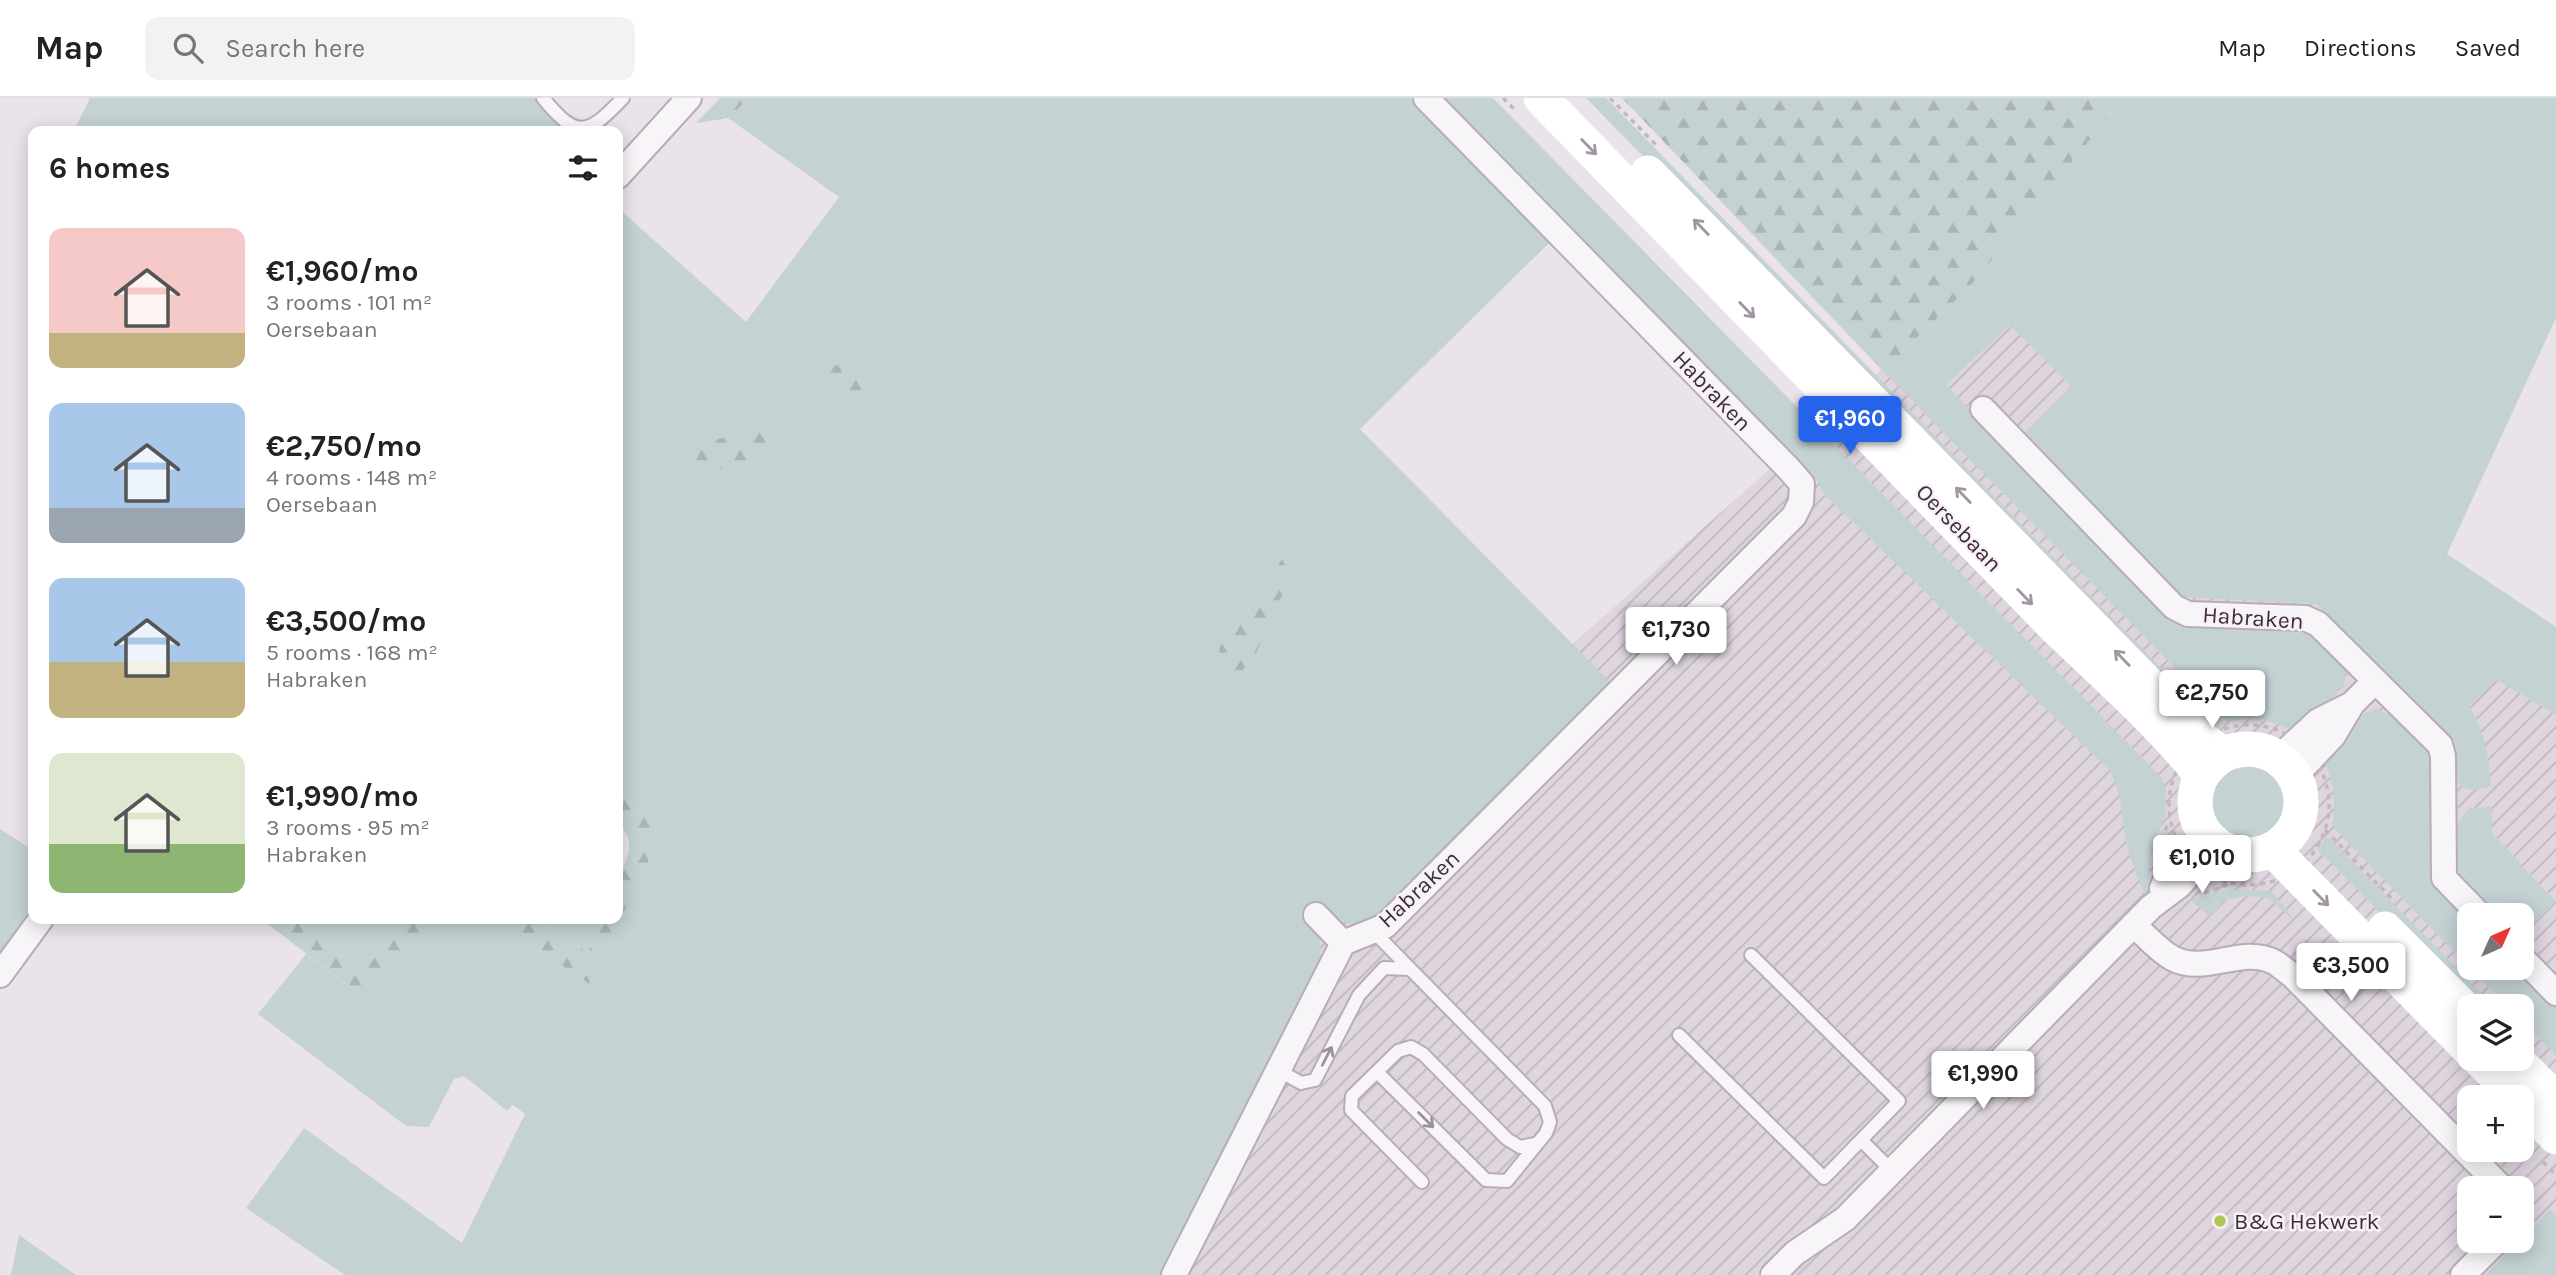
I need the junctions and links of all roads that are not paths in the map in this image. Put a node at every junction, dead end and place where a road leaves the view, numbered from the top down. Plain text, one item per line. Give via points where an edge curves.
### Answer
1 (543, 98) edge
2 (622, 98) edge
3 (689, 98) edge
4 (1426, 98) edge
5 (1541, 98) edge
6 (1574, 98) edge
7 (572, 126) edge
8 (591, 126) edge
9 (623, 171) edge
10 (1983, 409) dead end
11 (2375, 681) junction
12 (2203, 756) junction
13 (2296, 758) junction
14 (2201, 849) junction
15 (2293, 851) junction
16 (2468, 903) edge
17 (1316, 915) dead end
18 (37, 924) edge
19 (2135, 926) junction
20 (1373, 931) junction
21 (1343, 943) junction
22 (1751, 955) dead end
23 (1410, 969) junction
24 (2534, 970) edge
25 (0, 975) edge
26 (2556, 993) edge
27 (2457, 1002) edge
28 (1678, 1035) dead end
29 (2457, 1036) edge
30 (1278, 1070) junction
31 (2491, 1071) edge
32 (2527, 1071) edge
33 (1377, 1072) junction
34 (2505, 1085) edge
35 (2556, 1100) edge
36 (2534, 1114) edge
37 (2556, 1137) edge
38 (1861, 1140) junction
39 (1535, 1144) junction
40 (1892, 1171) junction
41 (2490, 1176) edge
42 (1422, 1182) dead end
43 (2485, 1253) edge
44 (1174, 1275) edge
45 (1773, 1275) edge
46 (2463, 1275) edge

1 - 7 lane
2 - 8 lane
3 - 9 street
4 - 20 street, Habraken via 1788,468 1801,484 1801,502 1794,516 1424,887 1385,926
5 -> 12 main road, Oersebaan via 2046,618
12 -> 6 main road, Oersebaan
10 - 11 street, Habraken via 2174,607 2188,614 2305,618 2318,624
11 - 13 street via 2352,704 2318,721
11 - 16 street, Habraken via 2440,745 2444,878
12 - 13 main road via 2251,749
12 - 14 main road via 2195,804
13 - 15 main road via 2301,812
14 - 15 main road via 2254,856
14 - 19 street via 2179,886
15 - 27 main road
15 -> 29 main road
17 - 21 street
18 - 25 street
19 - 40 street
19 - 41 street via 2175,960 2201,965 2247,956 2273,961
20 - 21 street, Habraken
20 - 23 lane
21 - 30 street
22 - 38 lane via 1899,1101
30 -> 23 lane via 1301,1083 1315,1080 1359,995 1384,968
23 - 39 lane via 1545,1106 1550,1122
24 - 26 street
28 - 38 lane via 1824,1178
30 - 44 street
31 - 34 main road
32 - 35 main road
33 - 39 lane via 1398,1051 1410,1047 1423,1054 1507,1139 1520,1147
33 -> 39 lane via 1486,1180 1507,1181
33 - 42 lane via 1352,1096 1351,1110
36 - 37 main road
38 - 40 lane
40 - 45 street via 1844,1219 1795,1253
43 - 46 street

